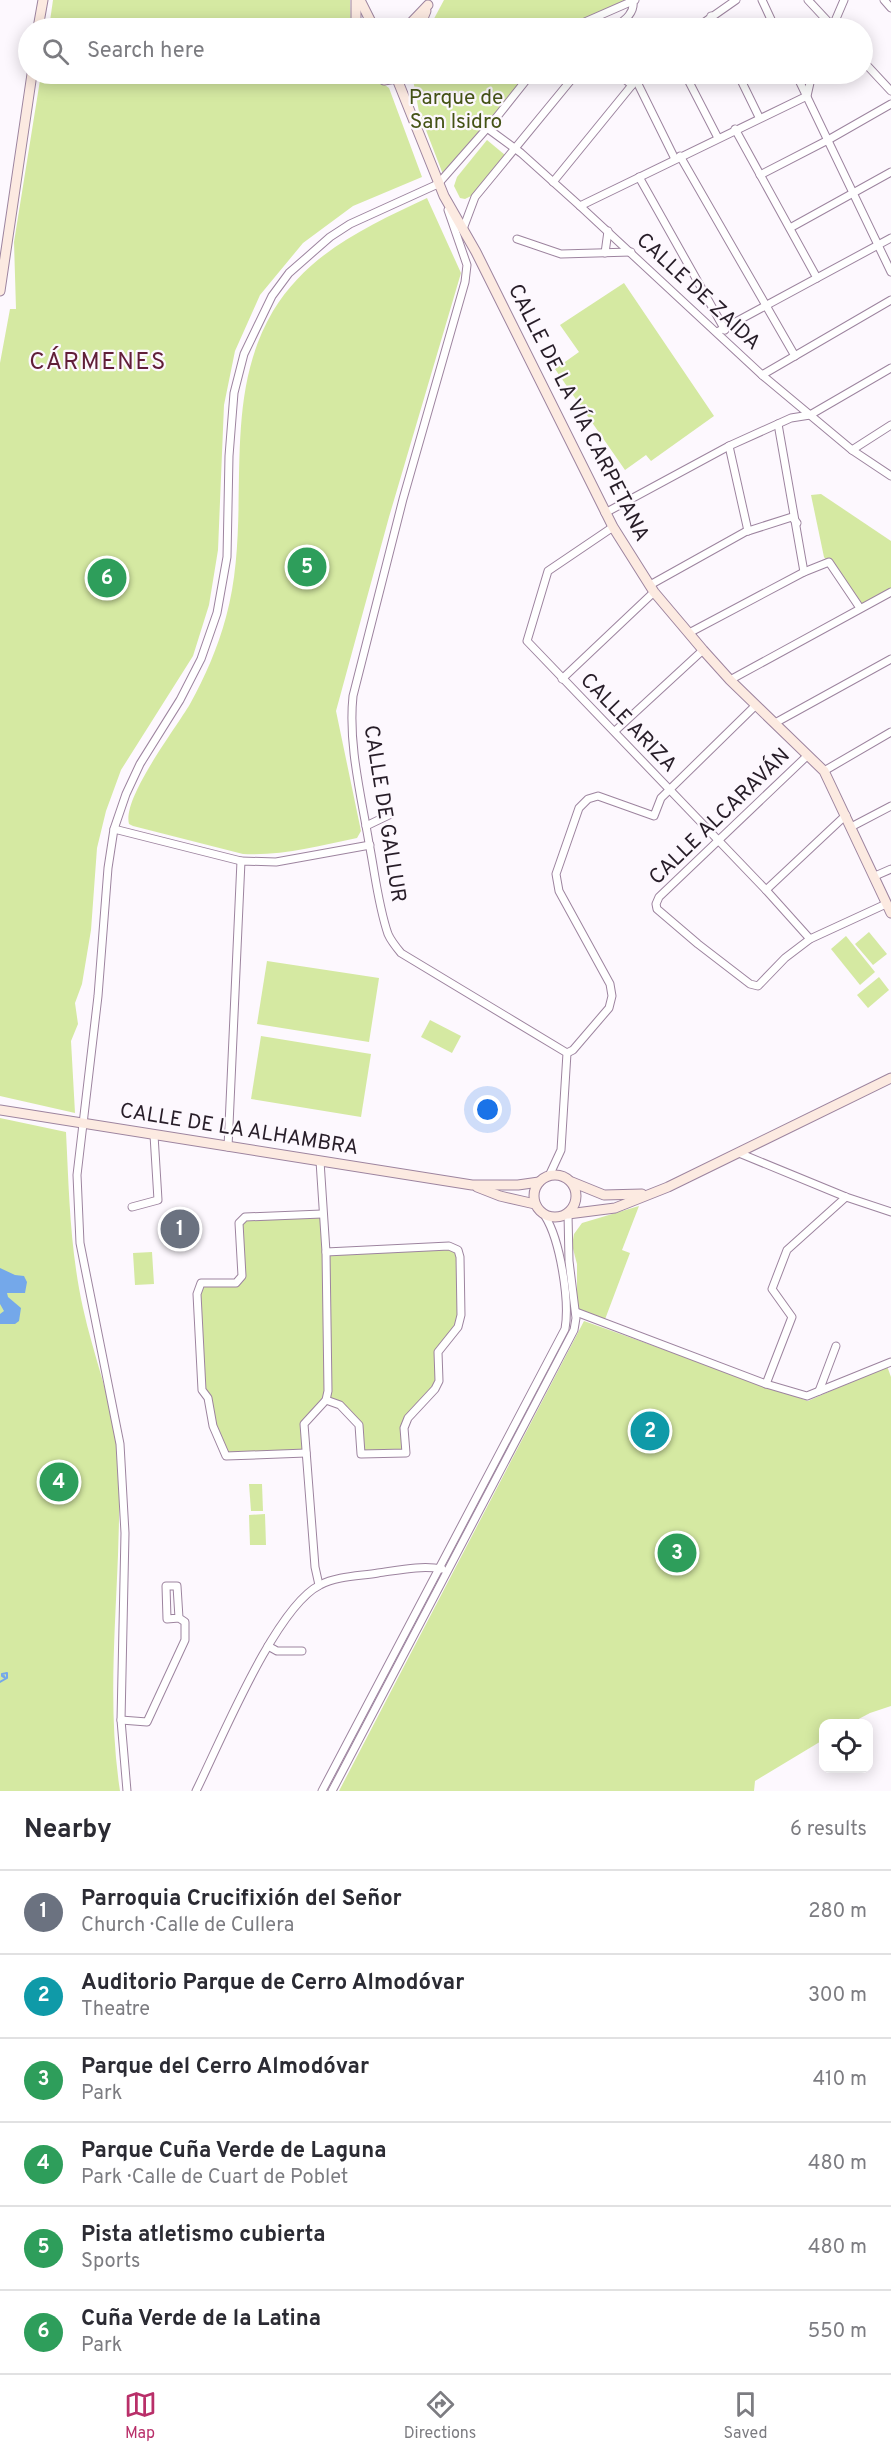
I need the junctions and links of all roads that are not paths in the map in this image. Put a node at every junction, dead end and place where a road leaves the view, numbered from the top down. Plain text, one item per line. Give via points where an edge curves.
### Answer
1 (43, 0) edge
2 (358, 0) edge
3 (634, 0) edge
4 (736, 0) edge
5 (762, 0) edge
6 (808, 0) edge
7 (844, 0) edge
8 (884, 0) edge
9 (429, 2) edge
10 (891, 8) edge
11 (711, 16) joint
12 (40, 18) edge
13 (357, 18) edge
14 (368, 18) edge
15 (415, 18) edge
16 (423, 18) edge
17 (594, 18) edge
18 (625, 18) edge
19 (708, 18) edge
20 (770, 18) edge
21 (824, 18) edge
22 (837, 18) edge
23 (873, 72) edge
24 (30, 84) edge
25 (402, 84) edge
26 (523, 84) edge
27 (568, 84) edge
28 (632, 84) edge
29 (635, 84) edge
30 (690, 84) edge
31 (743, 84) edge
32 (801, 84) edge
33 (810, 84) edge
34 (891, 91) edge
35 (807, 96) junction
36 (891, 104) edge
37 (759, 117) junction
38 (487, 128) junction
39 (735, 129) junction
40 (718, 138) junction
41 (828, 140) junction
42 (516, 149) junction
43 (678, 158) junction
44 (891, 172) edge
45 (760, 175) junction
46 (639, 177) junction
47 (553, 182) junction
48 (438, 184) junction
49 (853, 193) junction
50 (444, 196) junction
51 (580, 206) junction
52 (790, 228) junction
53 (463, 229) junction
54 (608, 231) junction
55 (891, 238) edge
56 (517, 239) dead end
57 (4, 240) edge
58 (877, 246) junction
59 (631, 252) junction
60 (605, 253) junction
61 (891, 272) edge
62 (817, 278) junction
63 (0, 291) edge
64 (891, 300) edge
65 (765, 306) junction
66 (721, 331) junction
67 (795, 356) junction
68 (891, 368) edge
69 (762, 375) junction
70 (810, 415) junction
71 (778, 424) junction
72 (891, 425) edge
73 (729, 446) junction
74 (852, 450) junction
75 (891, 476) edge
76 (605, 513) junction
77 (797, 523) junction
78 (613, 527) junction
79 (748, 531) junction
80 (804, 572) junction
81 (652, 589) junction
82 (891, 592) edge
83 (860, 609) junction
84 (688, 633) junction
85 (703, 650) junction
86 (891, 659) edge
87 (562, 679) junction
88 (730, 680) junction
89 (756, 705) junction
90 (775, 723) junction
91 (615, 731) junction
92 (891, 732) edge
93 (808, 755) junction
94 (824, 771) junction
95 (669, 790) junction
96 (891, 806) edge
97 (389, 815) dead end
98 (846, 815) junction
99 (366, 826) junction
100 (851, 827) junction
101 (114, 829) junction
102 (719, 842) junction
103 (370, 845) junction
104 (241, 861) junction
105 (891, 869) edge
106 (875, 876) junction
107 (766, 890) junction
108 (886, 904) junction
109 (891, 913) edge
110 (810, 939) junction
111 (567, 1053) junction
112 (891, 1078) edge
113 (0, 1110) edge
114 (82, 1124) junction
115 (154, 1135) junction
116 (228, 1147) junction
117 (739, 1153) junction
118 (320, 1161) junction
119 (549, 1176) junction
120 (538, 1182) junction
121 (572, 1182) junction
122 (472, 1185) junction
123 (650, 1194) junction
124 (846, 1197) junction
125 (535, 1204) junction
126 (132, 1207) dead end
127 (891, 1212) edge
128 (322, 1214) junction
129 (568, 1214) junction
130 (545, 1216) junction
131 (326, 1252) junction
132 (576, 1312) junction
133 (836, 1346) dead end
134 (891, 1362) edge
135 (765, 1384) junction
136 (819, 1391) junction
137 (326, 1400) junction
138 (306, 1453) junction
139 (440, 1568) junction
140 (449, 1570) junction
141 (319, 1585) junction
142 (179, 1618) junction
143 (268, 1646) junction
144 (303, 1651) dead end
145 (121, 1720) junction
146 (127, 1791) edge
147 (196, 1791) edge
148 (322, 1791) edge
149 (332, 1791) edge

1 - 12 street
2 - 13 street
2 - 14 street
3 - 17 street
3 - 18 street via 634,8
4 - 11 street
5 - 20 street
6 - 21 street
7 - 22 street
8 - 10 street
9 - 15 street
9 - 16 street
11 - 19 street
23 - 34 street
24 - 57 street
25 - 48 street, CALLE DE LA VÍA CARPETANA
26 - 38 street
27 - 42 street
28 - 47 street
29 - 43 street
30 - 40 street
31 - 37 street
32 - 35 street
33 - 35 street
35 - 37 street
35 - 41 street
36 - 41 street
37 - 39 street
38 - 42 street, CALLE DE ZAIDA
38 - 48 street
39 - 40 street
39 - 45 street
40 - 43 street
41 - 45 street
41 - 49 street
42 - 47 street, CALLE DE ZAIDA
42 - 53 street via 475,197
43 - 46 street
43 - 65 street
44 - 49 street
45 - 52 street
46 - 51 street
46 - 66 street
47 - 51 street, CALLE DE ZAIDA
48 - 50 street, CALLE DE LA VÍA CARPETANA
48 - 101 street via 330,237 289,273 257,323 234,393 227,557 217,613 201,659 140,764
49 - 52 street
49 - 58 street
50 - 53 street, CALLE DE LA VÍA CARPETANA
50 - 99 street, CALLE DE GALLUR via 467,273 353,696 351,716
51 - 54 street, CALLE DE ZAIDA
52 - 62 street
53 - 76 street, CALLE DE LA VÍA CARPETANA
54 - 59 street, CALLE DE ZAIDA
54 - 60 street
55 - 58 street
56 - 60 street via 561,254
57 - 63 street
58 - 61 street
58 - 62 street
59 - 60 street
59 - 66 street, CALLE DE ZAIDA
62 - 65 street
64 - 67 street
65 - 66 street
65 - 67 street
66 - 69 street, CALLE DE ZAIDA
67 - 69 street
68 - 70 street
69 - 70 street, CALLE DE ZAIDA
70 - 71 street
70 - 74 street, CALLE DE ZAIDA
71 - 73 street
71 - 77 street
72 - 74 street
73 - 76 street
73 - 79 street
74 - 75 street, CALLE DE ZAIDA
76 - 78 street, CALLE DE LA VÍA CARPETANA
77 - 79 street via 792,517
77 - 80 street
78 - 81 street, CALLE DE LA VÍA CARPETANA
78 - 87 street, CALLE ARIZA via 548,571 527,641
79 - 81 street
80 - 83 street via 829,562
80 - 84 street
81 - 84 street, CALLE DE LA VÍA CARPETANA
81 - 87 street
82 - 83 street
83 - 88 street
84 - 85 street, CALLE DE LA VÍA CARPETANA
85 - 88 street, CALLE DE LA VÍA CARPETANA
85 - 91 street
86 - 90 street
87 - 91 street, CALLE ARIZA
88 - 89 street, CALLE DE LA VÍA CARPETANA
89 - 90 street, CALLE DE LA VÍA CARPETANA
89 - 95 street
90 - 93 street, CALLE DE LA VÍA CARPETANA
91 - 95 street, CALLE ARIZA
92 - 94 street
93 - 94 street, CALLE DE LA VÍA CARPETANA
93 - 102 street, CALLE ALCARAVÁN
94 - 98 street, CALLE DE LA VÍA CARPETANA
95 - 102 street, CALLE ARIZA
95 - 111 street via 654,816 598,796 579,808 556,874 559,891 610,984 612,996 609,1008
96 - 100 street
97 - 99 street
98 - 100 street, CALLE DE LA VÍA CARPETANA
98 - 107 street
99 - 103 street, CALLE DE GALLUR
100 - 106 street, CALLE DE LA VÍA CARPETANA
101 - 104 street
101 - 114 street
102 - 107 street, CALLE ARIZA
102 - 110 street, CALLE ALCARAVÁN via 659,897 656,904 661,914 750,984 758,986
103 - 104 street via 276,862
103 - 111 street, CALLE DE GALLUR via 389,936 401,953
104 - 116 street
105 - 106 street
106 - 108 street, CALLE DE LA VÍA CARPETANA
107 - 110 street, CALLE ARIZA
108 - 109 street, CALLE DE LA VÍA CARPETANA
108 - 110 street
111 - 119 street via 561,1150
112 - 117 street
113 - 114 street, CALLE DE LA ALHAMBRA
114 - 115 street, CALLE DE LA ALHAMBRA
114 - 145 street via 77,1175 80,1243 120,1444 125,1533
115 - 116 street, CALLE DE LA ALHAMBRA
115 - 126 street via 158,1200
116 - 118 street, CALLE DE LA ALHAMBRA
117 - 123 street
117 - 124 street
118 - 122 street, CALLE DE LA ALHAMBRA
118 - 128 street
119 - 120 street
119 - 121 street via 563,1176
120 - 122 street, CALLE DE LA ALHAMBRA
120 - 125 street
121 - 123 street via 604,1195
121 - 129 street via 577,1199
122 - 125 street, CALLE DE LA ALHAMBRA
123 - 129 street via 615,1208
124 - 127 street
124 - 135 street via 787,1250 772,1289 792,1317
125 - 130 street
128 - 131 street
128 - 138 street via 244,1217 239,1222 242,1276 236,1283 201,1283 197,1294 202,1390 226,1456
129 - 130 street
129 - 132 street via 567,1244
130 - 139 street via 559,1252 567,1310 565,1329
131 - 137 street
131 - 137 street via 449,1246 458,1250 461,1315 458,1327 438,1352 439,1381 435,1389 408,1418 404,1428 406,1453 361,1454 359,1425 340,1405
132 - 135 street
132 - 140 street via 569,1341
133 - 136 street
134 - 136 street
135 - 136 street via 807,1396
137 - 138 street via 304,1424
138 - 141 street
139 - 140 street
139 - 141 street via 387,1572
139 - 148 street
140 - 149 street
141 - 143 street via 283,1623
142 - 142 street via 177,1586 166,1586 167,1618
142 - 145 street via 185,1622 184,1640 147,1722
143 - 144 street via 277,1652
143 - 147 street
145 - 146 street

